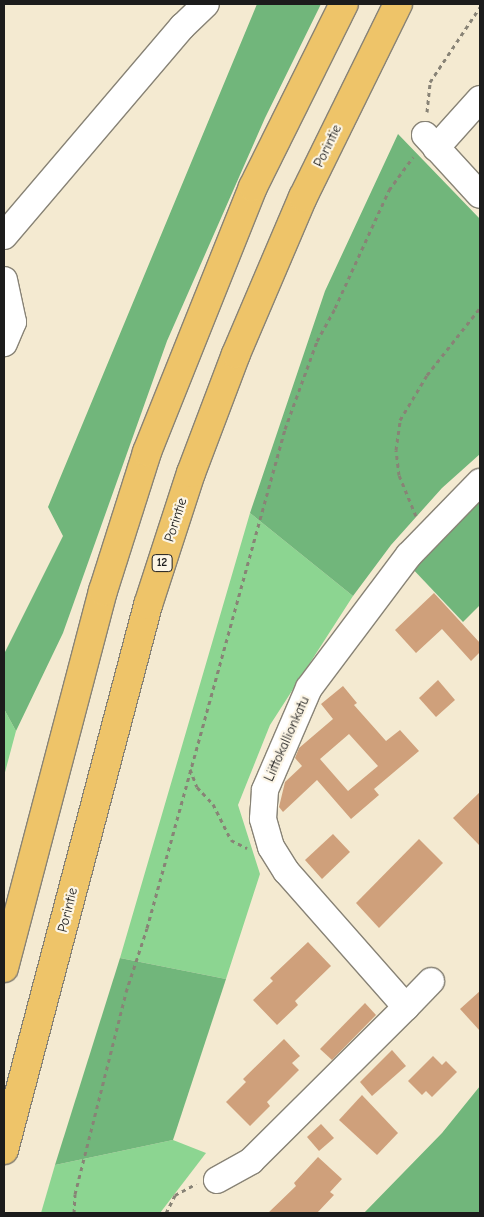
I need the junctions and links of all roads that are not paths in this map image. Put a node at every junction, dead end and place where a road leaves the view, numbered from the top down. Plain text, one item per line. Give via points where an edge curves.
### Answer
1 (206, 4) edge
2 (344, 4) edge
3 (398, 4) edge
4 (480, 99) edge
5 (480, 195) edge
6 (4, 236) edge
7 (4, 280) edge
8 (4, 343) edge
9 (480, 482) edge
10 (4, 968) edge
11 (431, 981) dead end
12 (406, 1007) junction
13 (4, 1150) edge
14 (217, 1180) road end

1 - 6 street via 182,27
2 - 10 highway via 254,187 147,452 103,591
3 - 13 highway, Porintie / 12 via 303,197 236,354 191,474 148,604
4 - 5 street via 430,141
7 - 8 street via 13,322
9 - 12 street, Liittokallionkatu via 427,536 361,616 309,688 265,790 264,819 271,848 291,877
11 - 12 street
12 - 14 street via 251,1161

